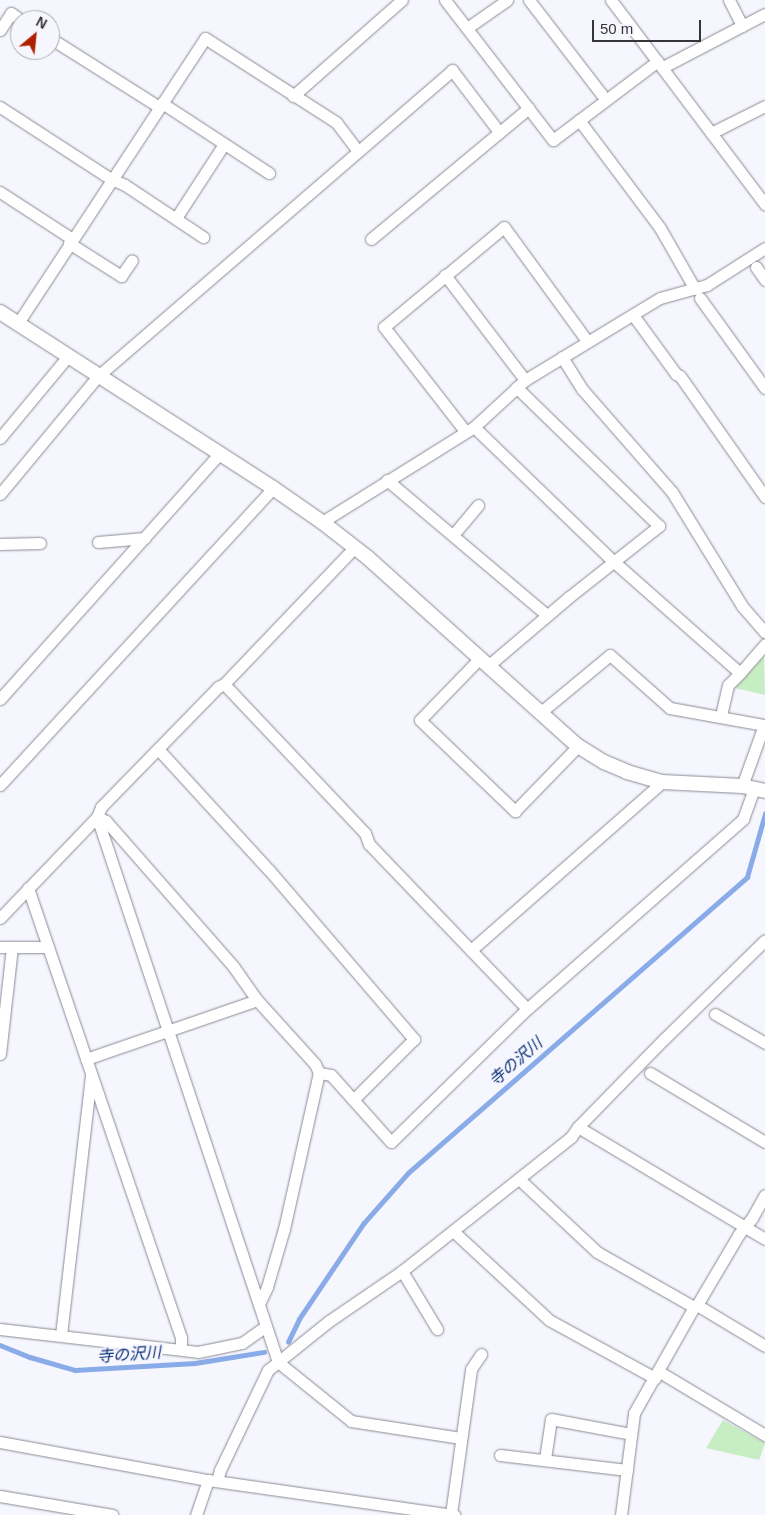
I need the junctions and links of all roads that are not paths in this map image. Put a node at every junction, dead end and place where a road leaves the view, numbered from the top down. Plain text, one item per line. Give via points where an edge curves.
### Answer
1 (402, 0) edge
2 (445, 0) edge
3 (507, 0) edge
4 (530, 0) edge
5 (611, 0) edge
6 (729, 0) edge
7 (765, 14) edge
8 (10, 15) edge
9 (742, 26) junction
10 (467, 28) junction
11 (0, 30) edge
12 (60, 44) edge
13 (661, 64) junction
14 (293, 96) junction
15 (606, 100) junction
16 (161, 105) junction
17 (765, 106) edge
18 (0, 107) edge
19 (529, 108) junction
20 (579, 120) junction
21 (499, 132) junction
22 (711, 133) junction
23 (224, 144) junction
24 (358, 151) junction
25 (269, 173) dead end
26 (111, 179) junction
27 (0, 192) edge
28 (765, 204) edge
29 (176, 218) junction
30 (203, 238) dead end
31 (371, 239) dead end
32 (71, 241) junction
33 (765, 248) edge
34 (132, 260) dead end
35 (756, 267) dead end
36 (446, 275) junction
37 (765, 280) edge
38 (697, 293) junction
39 (0, 312) edge
40 (633, 315) junction
41 (18, 323) junction
42 (588, 342) junction
43 (68, 356) junction
44 (562, 357) junction
45 (98, 376) junction
46 (520, 384) junction
47 (765, 388) edge
48 (470, 429) junction
49 (0, 438) edge
50 (220, 453) junction
51 (387, 480) junction
52 (273, 488) junction
53 (0, 494) edge
54 (765, 497) edge
55 (478, 505) dead end
56 (322, 522) junction
57 (453, 535) junction
58 (144, 538) junction
59 (98, 542) dead end
60 (40, 543) dead end
61 (0, 544) edge
62 (355, 547) junction
63 (613, 561) junction
64 (547, 615) junction
65 (765, 632) edge
66 (765, 644) edge
67 (484, 662) junction
68 (740, 673) junction
69 (224, 684) junction
70 (0, 699) edge
71 (541, 712) junction
72 (721, 716) junction
73 (578, 746) junction
74 (158, 749) junction
75 (662, 782) junction
76 (0, 786) edge
77 (756, 789) edge
78 (97, 817) junction
79 (28, 888) junction
80 (0, 918) edge
81 (765, 940) edge
82 (6, 947) edge
83 (48, 947) junction
84 (471, 950) junction
85 (257, 1000) junction
86 (527, 1010) junction
87 (715, 1014) dead end
88 (167, 1032) junction
89 (762, 1038) edge
90 (0, 1054) edge
91 (86, 1058) junction
92 (91, 1073) junction
93 (318, 1073) junction
94 (650, 1073) dead end
95 (353, 1100) junction
96 (578, 1127) junction
97 (765, 1142) edge
98 (519, 1179) junction
99 (765, 1195) edge
100 (745, 1227) junction
101 (453, 1231) junction
102 (765, 1238) edge
103 (402, 1271) junction
104 (260, 1302) junction
105 (695, 1306) junction
106 (266, 1326) junction
107 (0, 1329) edge
108 (437, 1329) dead end
109 (61, 1335) junction
110 (765, 1346) edge
111 (181, 1349) junction
112 (481, 1354) dead end
113 (278, 1362) junction
114 (656, 1375) junction
115 (631, 1434) junction
116 (765, 1435) edge
117 (461, 1438) junction
118 (0, 1442) edge
119 (500, 1455) dead end
120 (545, 1459) junction
121 (627, 1470) junction
122 (213, 1481) junction
123 (0, 1496) edge
124 (58, 1511) edge
125 (413, 1512) edge
126 (451, 1514) edge
127 (112, 1515) edge
128 (196, 1515) edge
129 (455, 1515) edge
130 (620, 1515) edge

1 - 14 street
2 - 10 street
3 - 10 street
4 - 15 street
5 - 13 street
6 - 9 street
7 - 9 street
8 - 11 street
9 - 13 street
10 - 19 street
12 - 16 street
13 - 15 street
13 - 22 street
14 - 16 street via 205,38
14 - 24 street via 336,122
15 - 20 street
16 - 23 street
16 - 26 street
17 - 22 street
18 - 26 street
19 - 20 street via 553,140
19 - 21 street
20 - 38 street via 660,228
21 - 24 street via 452,70
21 - 31 street
22 - 28 street
23 - 25 street
23 - 29 street
24 - 45 street
26 - 29 street
26 - 32 street
27 - 32 street
29 - 30 street
32 - 34 street via 121,276
32 - 41 street
33 - 38 street
35 - 37 street
36 - 42 street via 504,227
36 - 46 street
36 - 48 street via 384,327
38 - 40 street via 660,298
38 - 47 street
39 - 41 street
40 - 42 street
40 - 54 street
41 - 43 street
42 - 44 street
43 - 45 street
43 - 49 street
44 - 46 street
44 - 65 street via 582,389 672,492 742,606
45 - 50 street
45 - 53 street
46 - 48 street
46 - 63 street via 659,526
48 - 51 street
48 - 63 street
50 - 52 street
50 - 58 street
51 - 56 street
51 - 57 street
52 - 56 street
52 - 76 street
55 - 57 street
56 - 62 street
57 - 64 street
58 - 59 street
58 - 70 street
60 - 61 street
62 - 67 street
62 - 69 street
63 - 64 street
63 - 68 street
64 - 67 street
66 - 68 street
67 - 71 street
67 - 73 street via 420,720 515,811
68 - 72 street via 728,685
69 - 74 street
69 - 84 street via 365,833 369,844
71 - 72 street via 610,655 670,708
71 - 73 street
72 - 77 street via 764,725
73 - 75 street via 619,769
74 - 78 street via 101,807
74 - 95 street via 269,870 414,1039
75 - 77 street
75 - 84 street
77 - 86 street via 743,819
78 - 79 street
78 - 85 street via 106,821 214,944
78 - 88 street
79 - 80 street
79 - 83 street
81 - 96 street
82 - 83 street
82 - 90 street
83 - 91 street
84 - 86 street
85 - 88 street
85 - 93 street via 315,1064
86 - 95 street via 391,1142
87 - 89 street
88 - 91 street
88 - 104 street
91 - 92 street
92 - 109 street
92 - 111 street via 181,1336
93 - 95 street via 331,1074
93 - 104 street via 284,1229
94 - 97 street
96 - 98 street via 571,1137
96 - 100 street
98 - 101 street
98 - 105 street via 597,1252
99 - 100 street
100 - 102 street
100 - 105 street
101 - 103 street
101 - 114 street via 549,1320
103 - 108 street
103 - 113 street via 329,1321
104 - 106 street
105 - 110 street
105 - 114 street
106 - 111 street via 242,1343 198,1352
106 - 113 street
107 - 109 street
109 - 111 street
112 - 117 street via 471,1369
113 - 117 street via 351,1421
113 - 122 street via 268,1370
114 - 115 street via 634,1413
114 - 116 street
115 - 120 street via 551,1420
115 - 121 street
117 - 126 street
118 - 122 street
119 - 120 street
120 - 121 street
121 - 130 street
122 - 125 street
122 - 128 street
123 - 124 street
124 - 127 street
125 - 126 street
126 - 129 street

